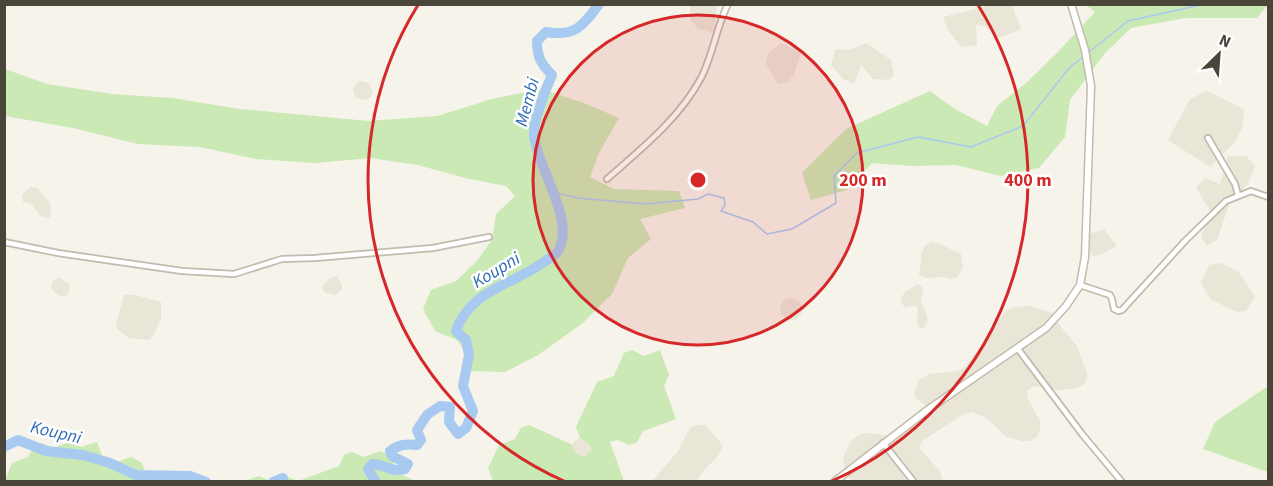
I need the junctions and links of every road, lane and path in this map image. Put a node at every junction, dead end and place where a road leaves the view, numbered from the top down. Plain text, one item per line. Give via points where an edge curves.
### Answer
1 (728, 4) edge
2 (1071, 4) edge
3 (1208, 138) dead end
4 (607, 179) dead end
5 (1238, 195) junction
6 (1269, 197) edge
7 (489, 237) dead end
8 (4, 242) edge
9 (1080, 285) junction
10 (1018, 349) junction
11 (883, 443) junction
12 (834, 482) edge
13 (914, 482) edge
14 (1122, 482) edge

1 - 4 street via 702,76 688,100 652,140
2 - 9 street via 1091,86 1085,256
3 - 5 street
5 - 6 street via 1251,191
5 - 9 street via 1220,206 1122,310 1114,309 1112,298 1105,292
7 - 8 street via 433,248 282,259 234,274 182,271
9 - 10 street via 1056,318
10 - 11 street
10 - 14 street
11 - 12 street
11 - 13 street

